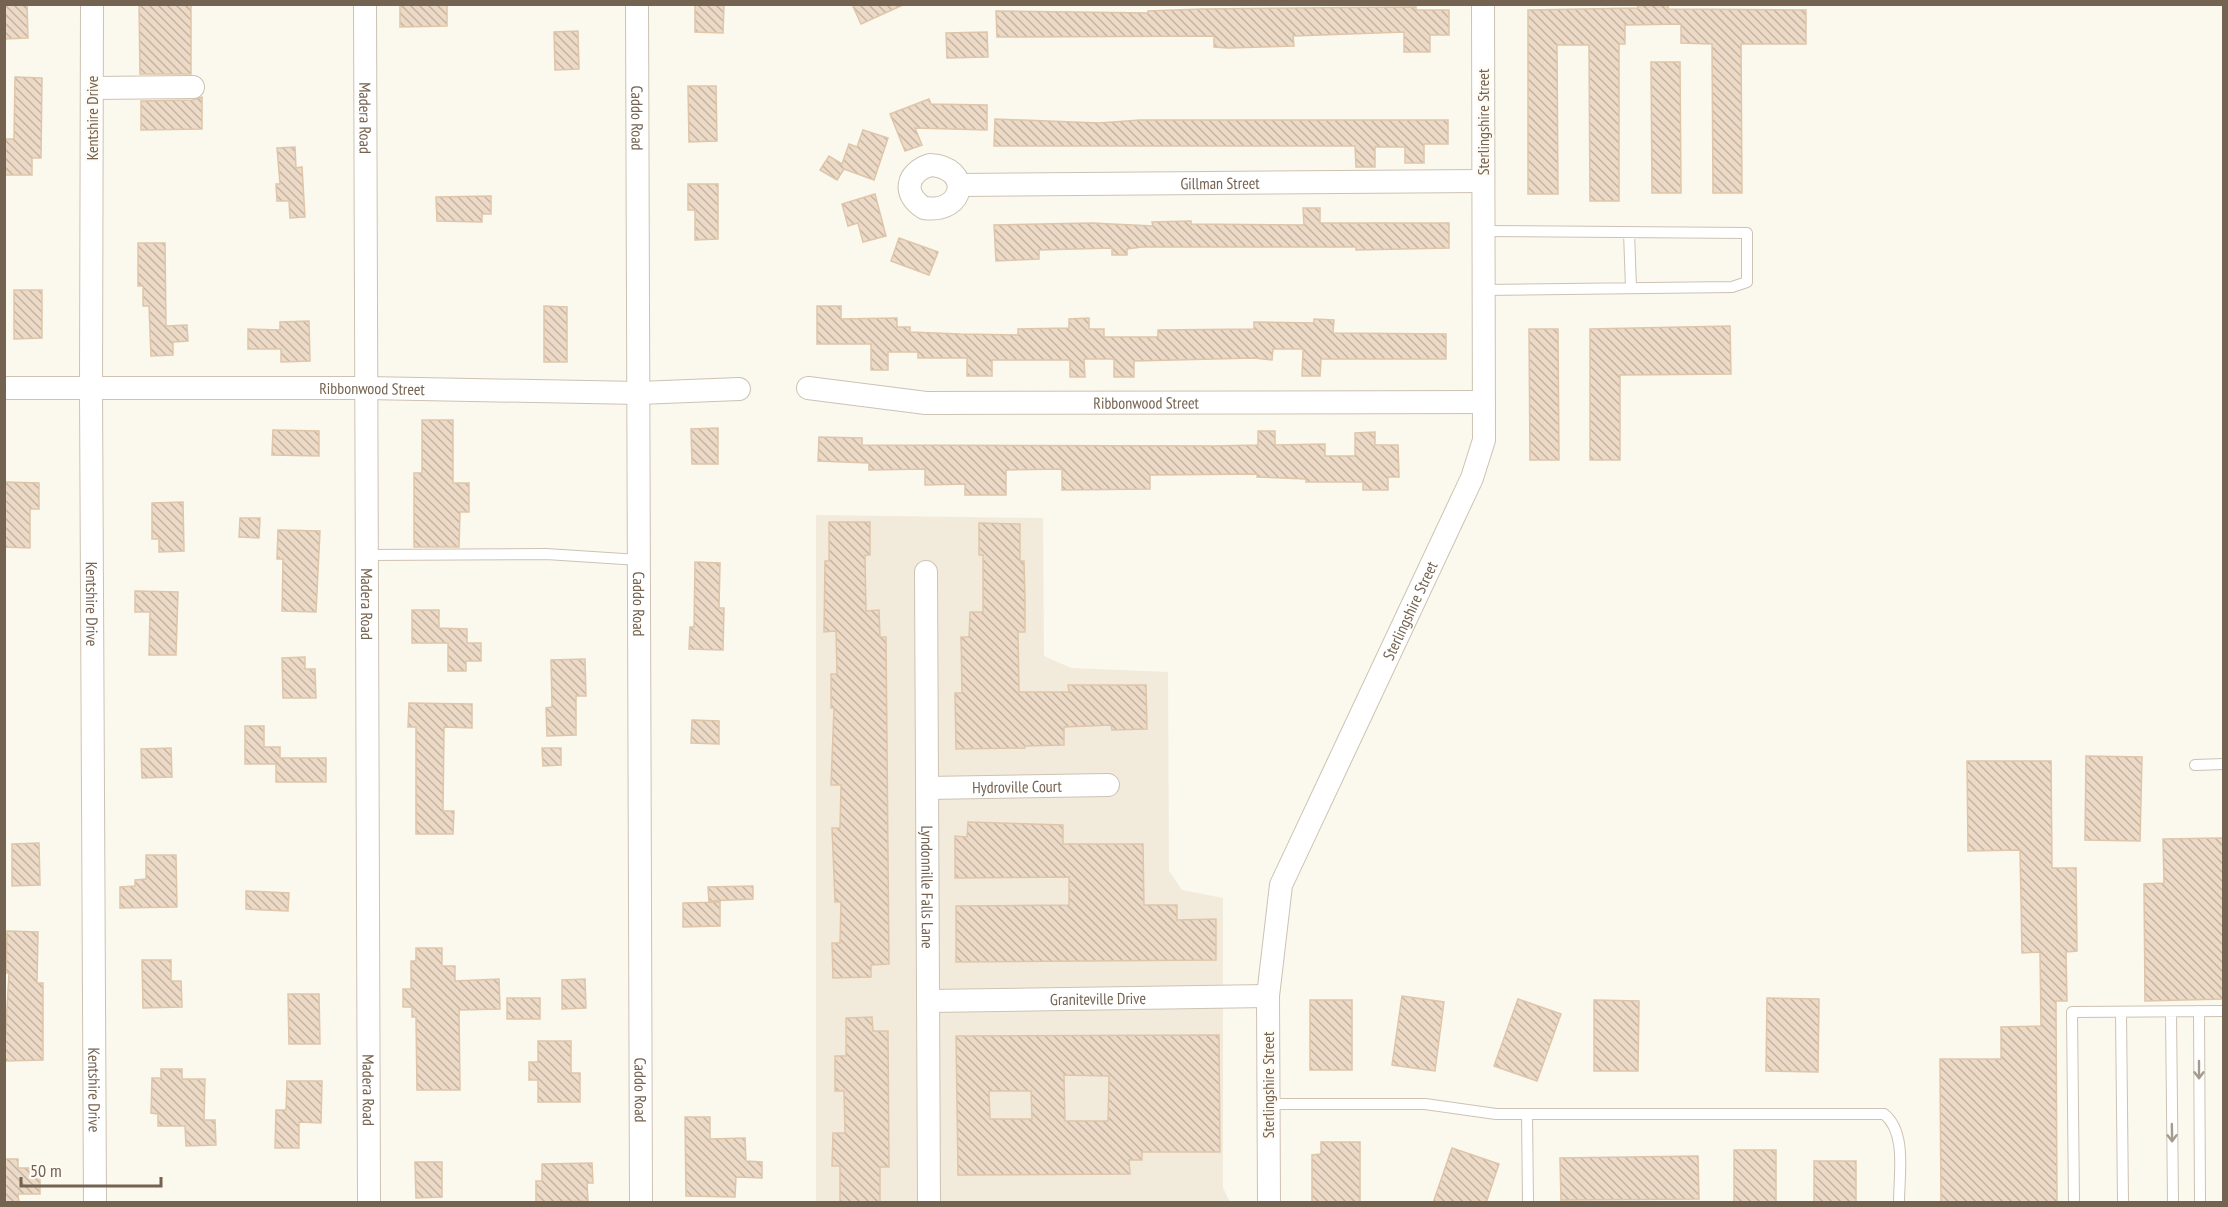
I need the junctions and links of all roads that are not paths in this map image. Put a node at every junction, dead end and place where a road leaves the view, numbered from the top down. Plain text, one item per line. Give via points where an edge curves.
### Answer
1 (92, 4) edge
2 (365, 4) edge
3 (638, 4) edge
4 (1484, 4) edge
5 (194, 87) dead end
6 (93, 88) junction
7 (1482, 181) junction
8 (959, 185) dead end
9 (1483, 231) junction
10 (1629, 232) junction
11 (1631, 288) junction
12 (1483, 290) junction
13 (4, 388) edge
14 (367, 388) junction
15 (739, 388) dead end
16 (808, 388) dead end
17 (91, 389) junction
18 (639, 393) junction
19 (1484, 402) junction
20 (368, 555) junction
21 (639, 560) junction
22 (926, 572) dead end
23 (2223, 764) edge
24 (2195, 765) dead end
25 (1108, 785) dead end
26 (927, 788) junction
27 (1268, 996) junction
28 (928, 1001) junction
29 (2199, 1011) junction
30 (2223, 1011) edge
31 (2121, 1012) junction
32 (2171, 1012) junction
33 (1268, 1104) junction
34 (1527, 1114) junction
35 (95, 1203) edge
36 (369, 1203) edge
37 (641, 1203) edge
38 (929, 1203) edge
39 (1269, 1203) edge
40 (1528, 1203) edge
41 (1899, 1203) edge
42 (2074, 1203) edge
43 (2123, 1203) edge
44 (2173, 1203) edge
45 (2200, 1203) edge

1 - 6 street, Kentshire Drive
2 - 14 street, Madera Road
3 - 18 street, Caddo Road
4 - 7 street, Sterlingshire Street
5 - 6 street
6 - 17 street, Kentshire Drive
7 - 8 street, Gillman Street
7 - 9 street, Sterlingshire Street
9 - 10 lane
9 - 12 street, Sterlingshire Street
10 - 11 lane
10 - 11 lane via 1747,233 1747,282 1732,287
11 - 12 lane
12 - 19 street, Sterlingshire Street
13 - 17 street, Ribbonwood Street
14 - 17 street, Ribbonwood Street
14 - 18 street, Ribbonwood Street
14 - 20 street, Madera Road
15 - 18 street, Ribbonwood Street
16 - 19 street, Ribbonwood Street via 926,404
17 - 35 street, Kentshire Drive
18 - 21 street, Caddo Road
19 - 27 street, Sterlingshire Street via 1484,440 1472,477 1281,885
20 - 21 lane via 546,554
20 - 36 street, Madera Road
21 - 37 street, Caddo Road
22 - 26 street, Lyndonnille Falls Lane
23 - 24 lane
25 - 26 street, Hydroville Court
26 - 28 street, Lyndonnille Falls Lane
27 - 28 street, Graniteville Drive
27 - 33 street, Sterlingshire Street
28 - 38 street, Lyndonnille Falls Lane
29 - 30 lane
29 - 32 lane
29 -> 45 lane
31 - 32 lane
31 - 42 lane via 2072,1012
31 - 43 lane
32 -> 44 lane
33 - 34 lane via 1425,1104 1496,1114
33 - 39 street, Sterlingshire Street
34 - 40 lane
34 - 41 lane via 1884,1114 1894,1122 1898,1137

